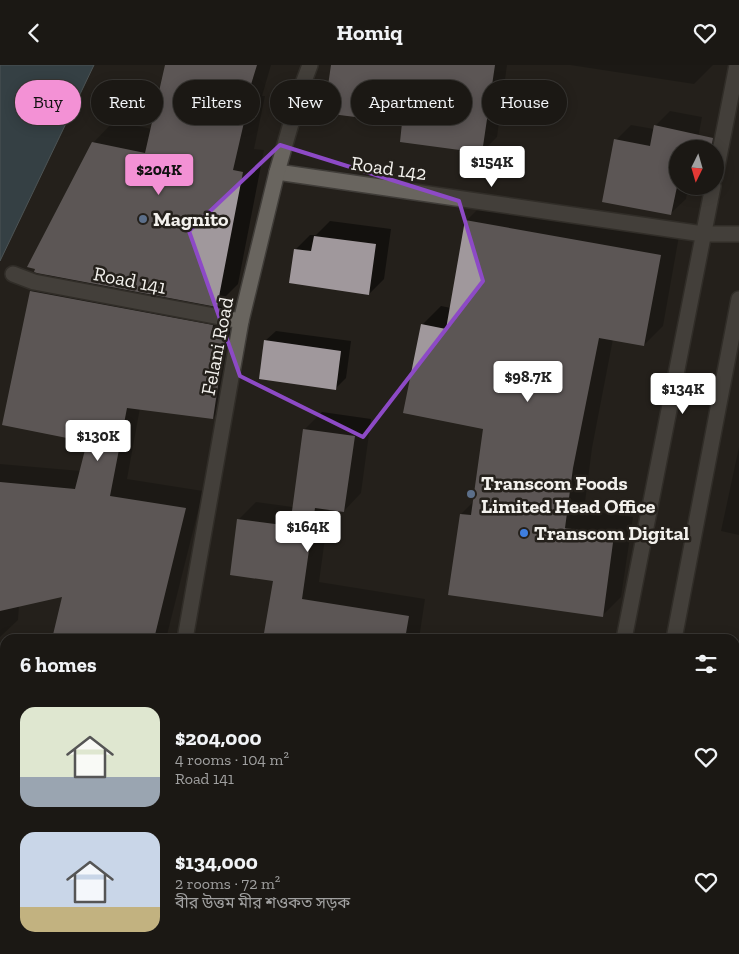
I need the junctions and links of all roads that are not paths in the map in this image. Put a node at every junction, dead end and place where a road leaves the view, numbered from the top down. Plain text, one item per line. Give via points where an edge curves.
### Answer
1 (310, 65) edge
2 (738, 65) edge
3 (723, 140) edge
4 (277, 171) junction
5 (711, 195) edge
6 (704, 234) junction
7 (739, 234) edge
8 (13, 274) dead end
9 (739, 299) edge
10 (240, 321) junction
11 (186, 634) edge
12 (625, 634) edge
13 (675, 634) edge

1 - 4 street, Felani Road
2 - 3 street
4 - 6 street, Road 142
4 - 10 street, Felani Road
5 - 6 street
6 - 7 street, Road 142
6 - 12 street
8 - 10 street, Road 141 via 34,282
9 - 13 street
10 - 11 street, Felani Road

